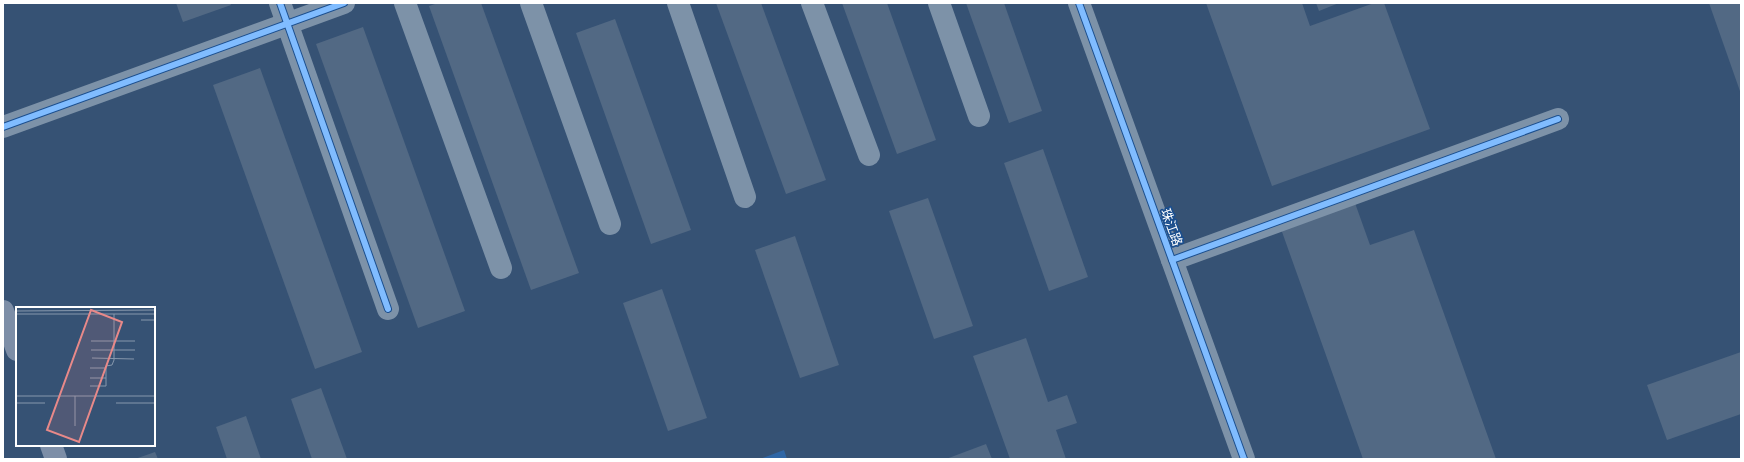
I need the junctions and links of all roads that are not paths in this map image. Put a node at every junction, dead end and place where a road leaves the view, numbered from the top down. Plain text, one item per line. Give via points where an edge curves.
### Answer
1 (280, 3) edge
2 (344, 3) edge
3 (405, 3) edge
4 (531, 3) edge
5 (678, 3) edge
6 (812, 3) edge
7 (939, 3) edge
8 (1079, 3) edge
9 (288, 23) junction
10 (979, 116) dead end
11 (1558, 119) dead end
12 (3, 127) edge
13 (869, 155) dead end
14 (745, 197) dead end
15 (610, 224) dead end
16 (1172, 260) junction
17 (501, 268) dead end
18 (388, 309) dead end
19 (3, 311) edge
20 (16, 347) edge
21 (51, 446) edge
22 (56, 459) edge
23 (1244, 459) edge

1 - 9 street
2 - 9 street
3 - 17 street
4 - 15 street
5 - 14 street
6 - 13 street
7 - 10 street
8 - 16 street, 珠江路
9 - 12 street
9 - 18 street
11 - 16 street
16 - 23 street, 珠江路
19 - 20 main road
21 - 22 main road

